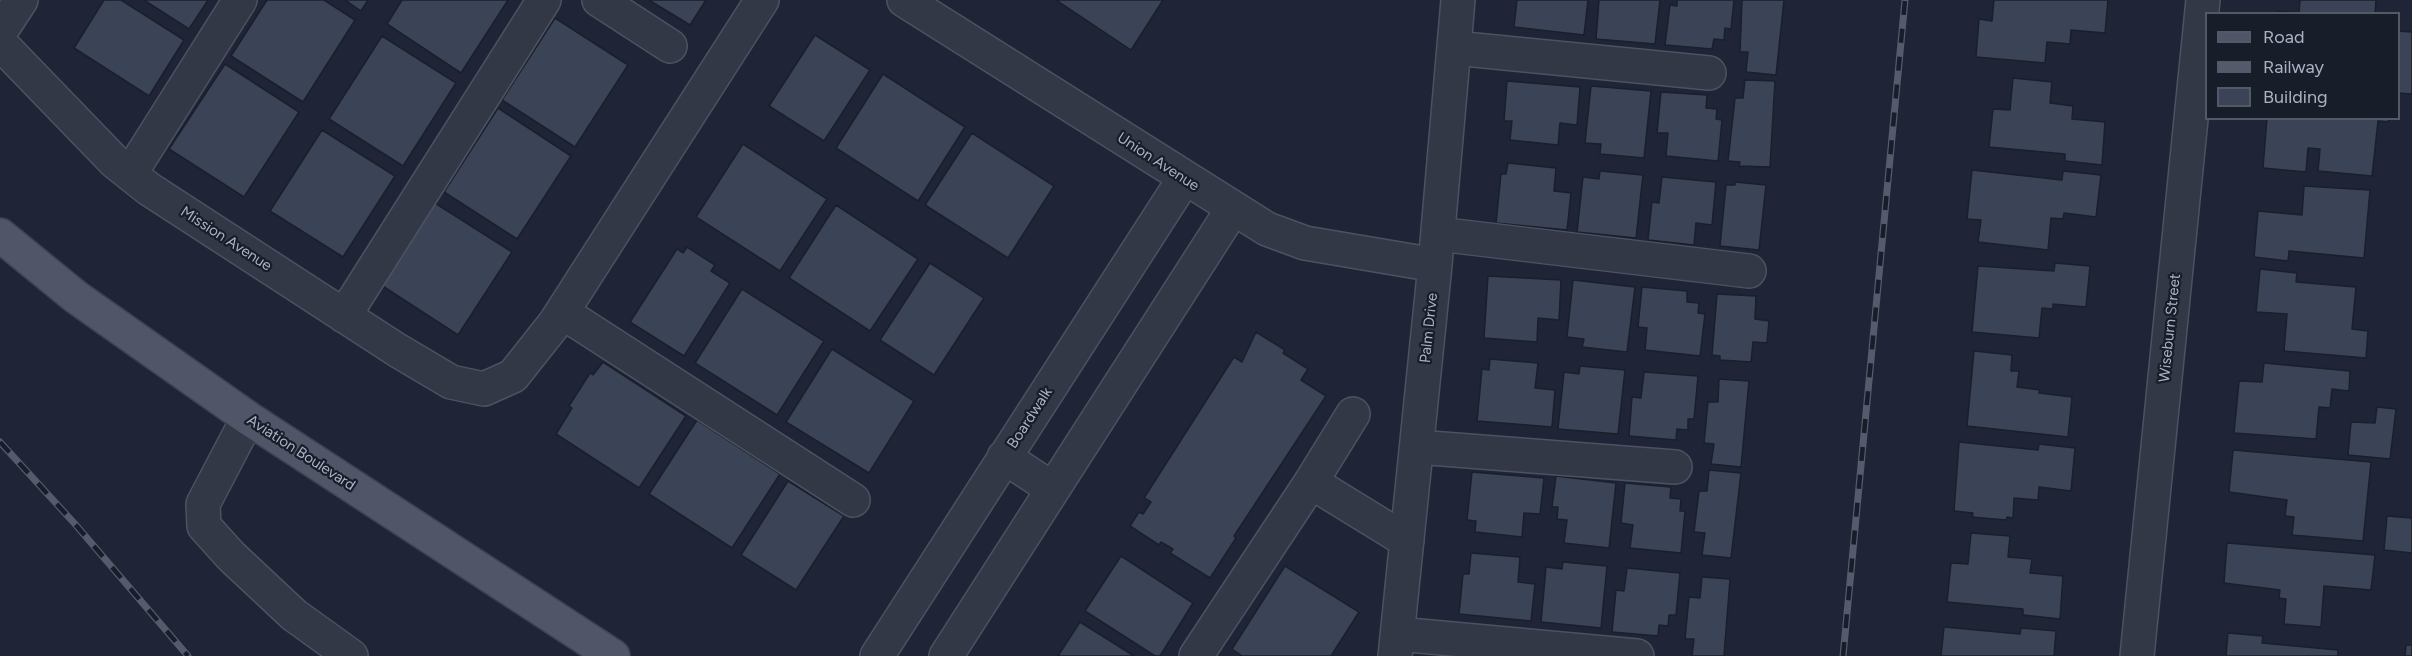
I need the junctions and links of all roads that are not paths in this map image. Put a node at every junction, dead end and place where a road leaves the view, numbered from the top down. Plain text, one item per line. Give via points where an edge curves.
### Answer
1 (21, 0) edge
2 (240, 0) edge
3 (544, 0) edge
4 (599, 0) edge
5 (762, 0) edge
6 (904, 0) edge
7 (1458, 0) edge
8 (2203, 0) edge
9 (0, 32) edge
10 (0, 43) edge
11 (670, 46) dead end
12 (1454, 48) junction
13 (1708, 73) dead end
14 (130, 174) junction
15 (1184, 179) junction
16 (1232, 210) junction
17 (0, 235) edge
18 (1436, 250) junction
19 (1749, 271) dead end
20 (562, 312) junction
21 (344, 316) junction
22 (1353, 414) dead end
23 (248, 418) junction
24 (1417, 447) junction
25 (1004, 458) junction
26 (1675, 467) dead end
27 (1311, 482) junction
28 (1053, 489) junction
29 (853, 500) dead end
30 (1407, 541) junction
31 (1397, 645) edge
32 (351, 656) edge
33 (613, 656) edge
34 (877, 656) edge
35 (946, 656) edge
36 (1196, 656) edge
37 (1637, 656) edge
38 (2137, 656) edge

1 - 9 street
2 - 14 street
3 - 21 street
4 - 11 street
5 - 20 street
6 - 15 street, Union Avenue
7 - 12 street, Palm Drive
8 - 38 street, Wiseburn Street
10 - 14 street, Mission Avenue
12 - 13 street
12 - 18 street, Palm Drive
14 - 21 street, Mission Avenue
15 - 16 street, Union Avenue
15 - 25 street, Boardwalk
16 - 18 street, Union Avenue via 1267,230 1305,243
16 - 28 street
17 - 23 main road, Aviation Boulevard via 76,297
18 - 19 street, Union Avenue
18 - 24 street, Palm Drive
20 - 21 street, Mission Avenue via 513,376 484,389 451,382
20 - 29 street
22 - 27 street
23 - 32 street via 203,504 204,526 294,615
23 - 33 main road, Aviation Boulevard
24 - 26 street
24 - 30 street, Palm Drive
25 - 28 street
25 - 34 street, Boardwalk
27 - 30 street
27 - 36 street
28 - 35 street
30 - 31 street, Palm Drive
31 - 37 street

